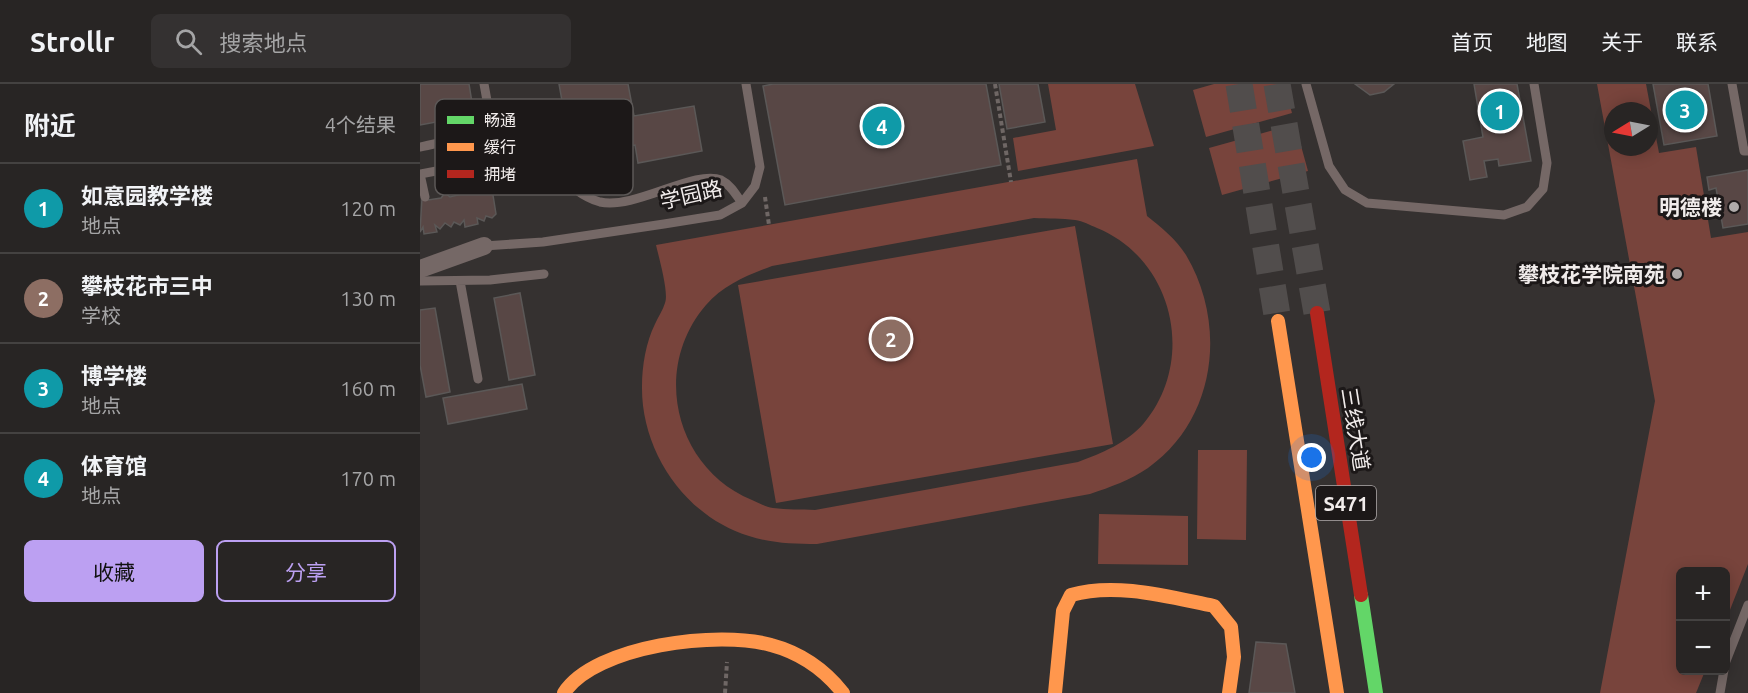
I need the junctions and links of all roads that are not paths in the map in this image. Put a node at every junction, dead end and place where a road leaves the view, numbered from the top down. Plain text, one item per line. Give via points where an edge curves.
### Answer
1 (484, 84) edge
2 (746, 84) edge
3 (1306, 84) edge
4 (1533, 84) edge
5 (1732, 84) edge
6 (487, 99) edge
7 (435, 145) edge
8 (420, 147) edge
9 (1748, 151) edge
10 (435, 171) edge
11 (420, 174) edge
12 (587, 195) edge
13 (425, 197) dead end
14 (742, 203) junction
15 (484, 246) joint
16 (420, 269) edge
17 (544, 274) dead end
18 (460, 280) junction
19 (420, 281) edge
20 (1317, 313) tunnel mouth
21 (1278, 321) tunnel mouth
22 (478, 379) dead end
23 (1748, 605) edge
24 (1730, 649) edge
25 (1723, 675) edge
26 (564, 693) edge
27 (843, 693) edge
28 (1055, 693) edge
29 (1229, 693) edge
30 (1337, 693) edge
31 (1376, 693) edge
32 (1720, 693) edge

1 - 6 lane
2 - 14 lane, 学园路 via 760,167 755,186
3 - 4 lane via 1329,166 1345,190 1367,203 1504,215 1527,207 1543,189 1547,163
5 - 9 lane via 1744,152
7 - 8 lane
10 - 11 lane
11 - 13 lane
12 - 14 lane via 600,202 625,202 705,179 720,180
14 - 15 lane, 学园路 via 720,215 543,242
15 - 16 street, 学园路
17 - 18 lane
18 - 19 lane
18 - 22 lane
20 - 31 main road, 三线大道 / S471
21 - 30 main road, S471
23 - 24 lane
25 - 32 lane
26 - 27 main road via 570,683 590,668 614,657 729,640 758,642 811,662 835,681
28 - 29 main road via 1063,611 1071,596 1088,590 1147,593 1214,606 1231,627 1234,657

